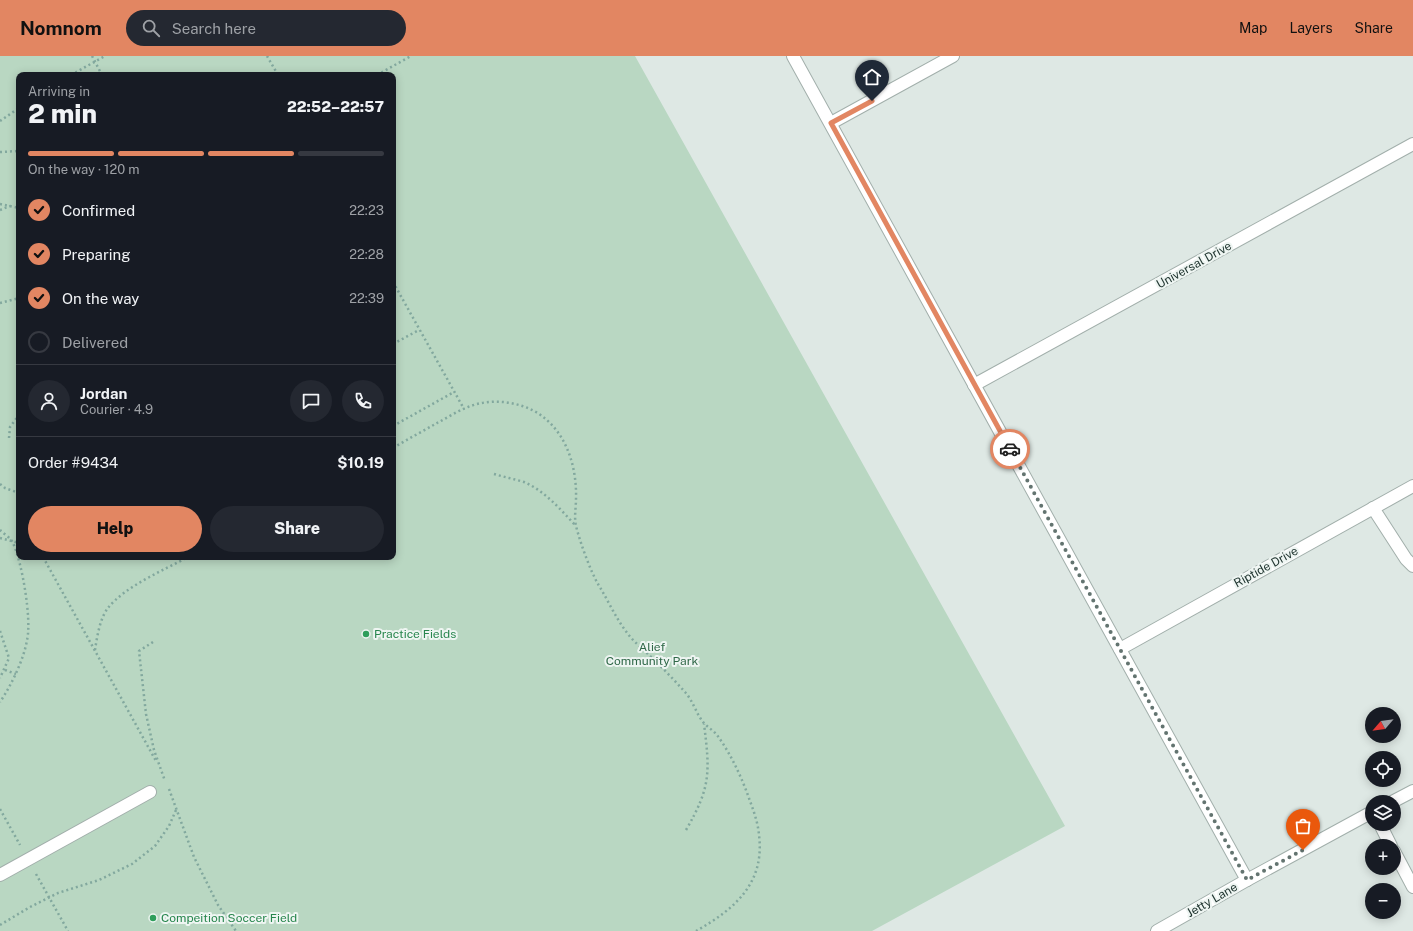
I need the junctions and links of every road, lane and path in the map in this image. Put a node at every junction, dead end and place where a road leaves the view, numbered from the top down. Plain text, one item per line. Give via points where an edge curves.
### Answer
1 (92, 56) edge
2 (105, 56) edge
3 (267, 56) edge
4 (411, 56) edge
5 (793, 56) edge
6 (953, 56) edge
7 (95, 62) junction
8 (77, 72) edge
9 (100, 72) edge
10 (276, 72) edge
11 (382, 72) edge
12 (16, 110) edge
13 (0, 121) edge
14 (831, 123) junction
15 (1413, 144) edge
16 (16, 151) edge
17 (0, 152) edge
18 (0, 204) edge
19 (11, 206) junction
20 (16, 207) edge
21 (0, 210) edge
22 (396, 288) edge
23 (16, 299) edge
24 (0, 302) edge
25 (419, 330) junction
26 (396, 342) edge
27 (974, 385) junction
28 (454, 392) junction
29 (464, 409) junction
30 (16, 419) edge
31 (396, 424) edge
32 (9, 438) dead end
33 (396, 446) edge
34 (494, 474) dead end
35 (0, 484) edge
36 (1413, 486) edge
37 (16, 493) edge
38 (1373, 508) junction
39 (576, 526) junction
40 (0, 530) edge
41 (0, 538) edge
42 (12, 542) junction
43 (16, 543) edge
44 (16, 553) edge
45 (18, 560) edge
46 (45, 560) edge
47 (183, 560) edge
48 (1413, 566) edge
49 (0, 631) edge
50 (153, 642) dead end
51 (1120, 649) junction
52 (95, 650) junction
53 (5, 670) junction
54 (16, 674) junction
55 (0, 678) edge
56 (0, 702) edge
57 (704, 724) junction
58 (161, 768) junction
59 (1413, 791) edge
60 (150, 792) dead end
61 (1401, 797) edge
62 (176, 810) junction
63 (1365, 816) edge
64 (686, 830) dead end
65 (1401, 864) edge
66 (0, 875) edge
67 (1247, 880) junction
68 (1413, 887) edge
69 (0, 925) edge
70 (236, 931) edge
71 (696, 931) edge
72 (1157, 931) edge

1 - 7 path
2 - 7 path
3 - 10 path
4 - 11 path
5 - 14 street
6 - 14 street
7 - 8 path
7 - 9 path
12 - 13 path
14 - 27 street
15 - 27 street, Universal Drive
16 - 17 path
18 - 19 path
19 - 20 path
19 - 21 path
22 - 25 path
23 - 24 path
25 - 26 path
25 - 28 path
27 - 51 street
28 - 29 path
28 - 31 path
29 - 33 path
29 - 39 path via 482,403 510,402 524,406 549,421 566,445 571,461 576,487
30 - 32 path via 10,427
34 - 39 path via 524,483 540,492 555,503
35 - 37 path
36 - 38 street, Riptide Drive
38 - 48 street
38 - 51 street, Riptide Drive
39 - 57 path via 593,575 628,635 687,694
40 - 42 path
41 - 42 path
42 - 43 path
42 - 44 path
45 - 54 path via 28,611 28,640
46 - 52 path
47 - 52 path via 126,591 107,609 98,631
49 - 53 path via 9,658
50 - 58 path via 139,651 146,714
51 - 67 street
52 - 58 path
53 - 54 path
53 - 55 path
54 - 56 path
57 - 64 path via 708,755 707,783 702,801
57 - 71 path via 716,734 746,788 756,820 760,847 757,869 750,886 741,898 721,916
58 - 62 path
59 - 61 street
60 - 66 street
62 - 69 path via 169,826 155,846 132,864 99,880 58,893
62 - 70 path via 194,857 218,905
63 - 67 street, Jetty Lane
65 - 68 street
67 - 72 street, Jetty Lane

